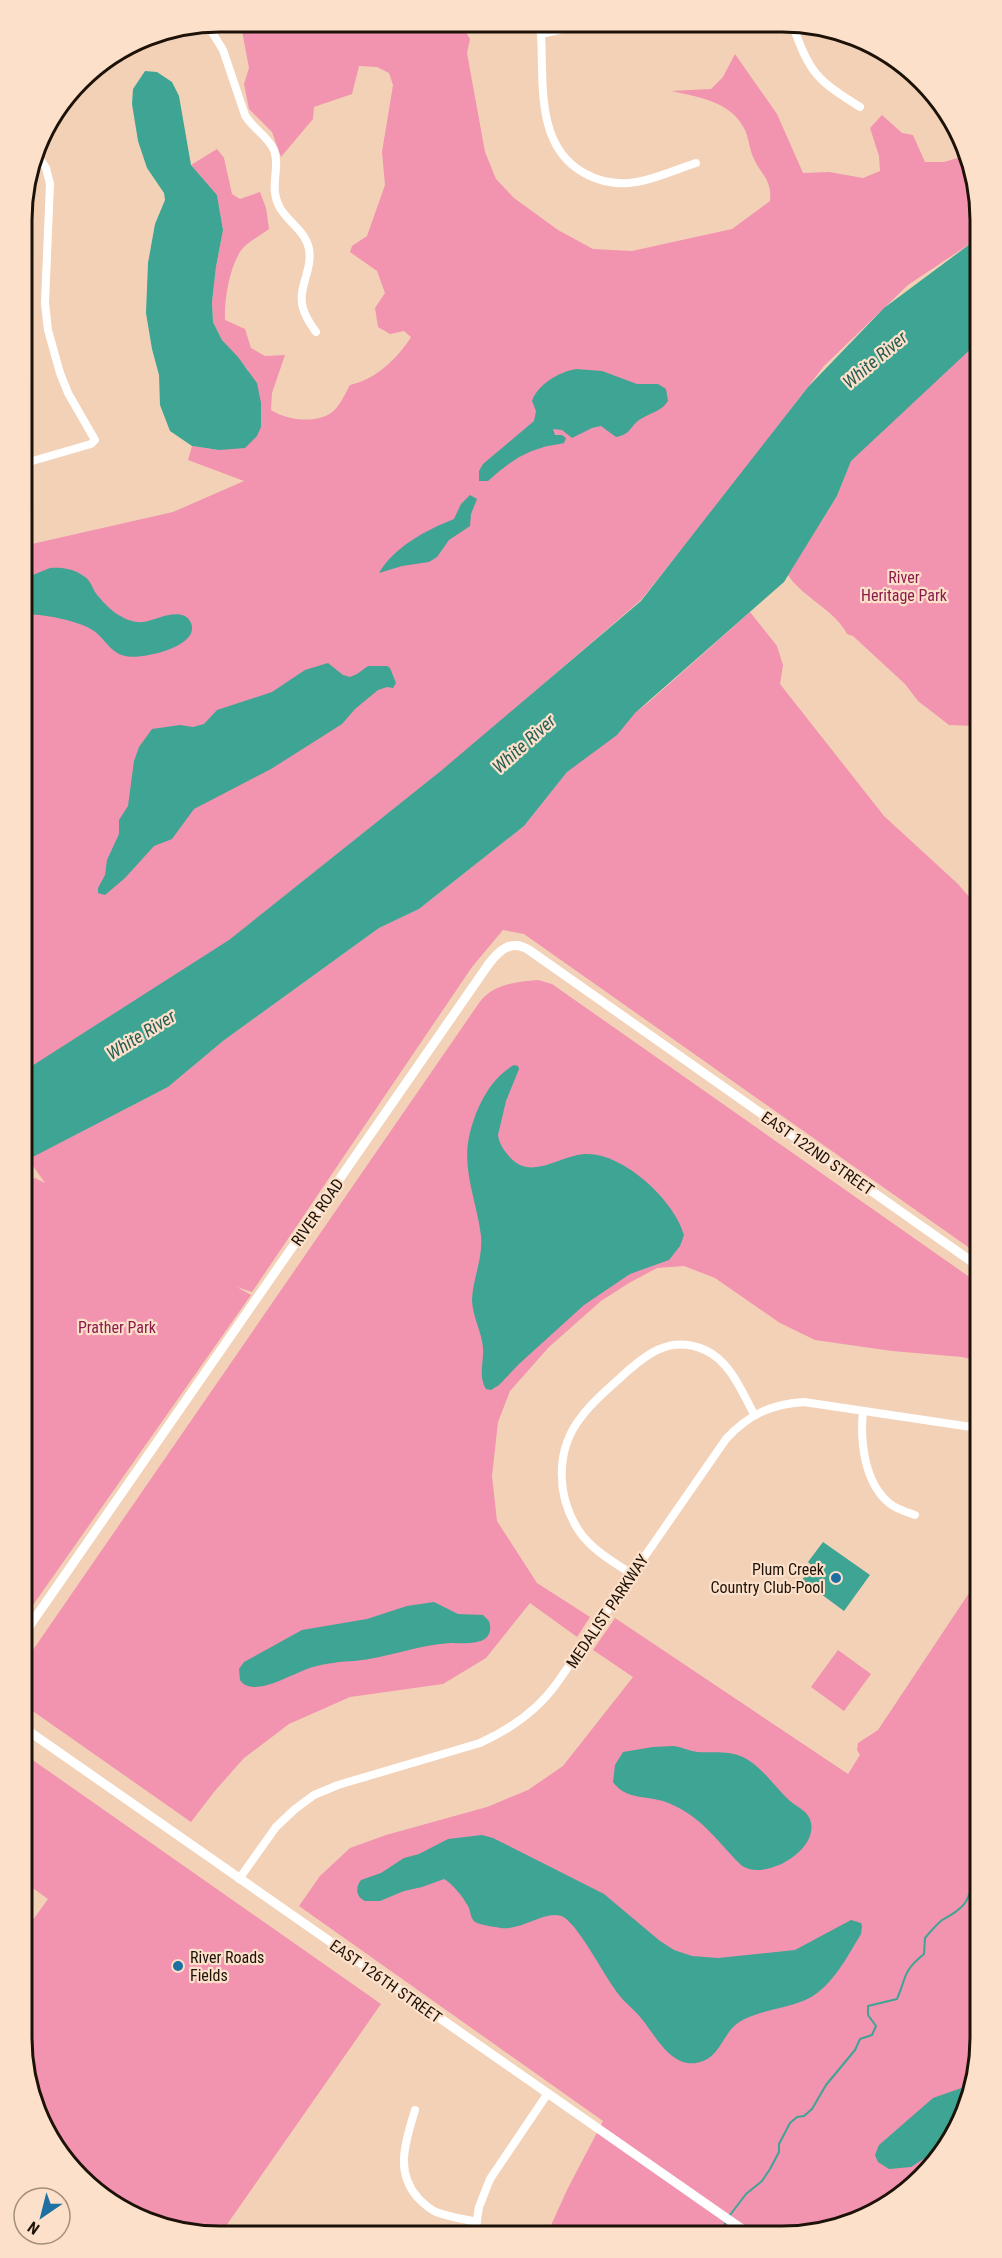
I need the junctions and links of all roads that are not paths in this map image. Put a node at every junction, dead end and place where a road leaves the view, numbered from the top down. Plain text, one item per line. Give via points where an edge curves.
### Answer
1 (540, 31) edge
2 (554, 31) edge
3 (212, 32) edge
4 (795, 32) edge
5 (541, 34) junction
6 (860, 107) dead end
7 (41, 161) edge
8 (696, 163) dead end
9 (316, 332) dead end
10 (32, 461) edge
11 (657, 1041) joint
12 (970, 1260) edge
13 (863, 1411) junction
14 (754, 1414) junction
15 (970, 1427) edge
16 (915, 1515) dead end
17 (632, 1574) junction
18 (31, 1623) edge
19 (31, 1733) edge
20 (239, 1879) junction
21 (548, 2093) junction
22 (415, 2110) dead end
23 (477, 2222) junction
24 (476, 2226) edge
25 (740, 2226) edge

1 - 5 street
2 - 5 street
3 - 9 street via 223,50 245,115 273,149 274,187 280,209 308,245 310,261 301,298
4 - 6 street via 804,58 816,75
5 - 8 street via 546,121 554,142 574,166 604,181 628,183
7 - 10 street via 50,184 45,303 48,330 68,393 95,440
11 - 12 street, EAST 122ND STREET
11 - 18 street, RIVER ROAD via 526,947 513,945 498,952
13 - 14 street, MEDALIST PARKWAY via 804,1402
13 - 15 street, MEDALIST PARKWAY
13 - 16 street via 862,1445 875,1484 888,1502
14 - 17 street, MEDALIST PARKWAY via 726,1439
14 - 17 street via 721,1360 700,1348 673,1344 648,1354 581,1417 568,1440 563,1460 566,1504 583,1536
17 - 20 street, MEDALIST PARKWAY via 552,1690 518,1722 480,1743 338,1785 314,1796 276,1827
19 - 20 street, EAST 126TH STREET
20 - 21 street, EAST 126TH STREET
21 - 23 street via 494,2172 483,2195
21 - 25 street, EAST 126TH STREET
22 - 23 street via 402,2162 408,2182 422,2203 434,2211
23 - 24 street

